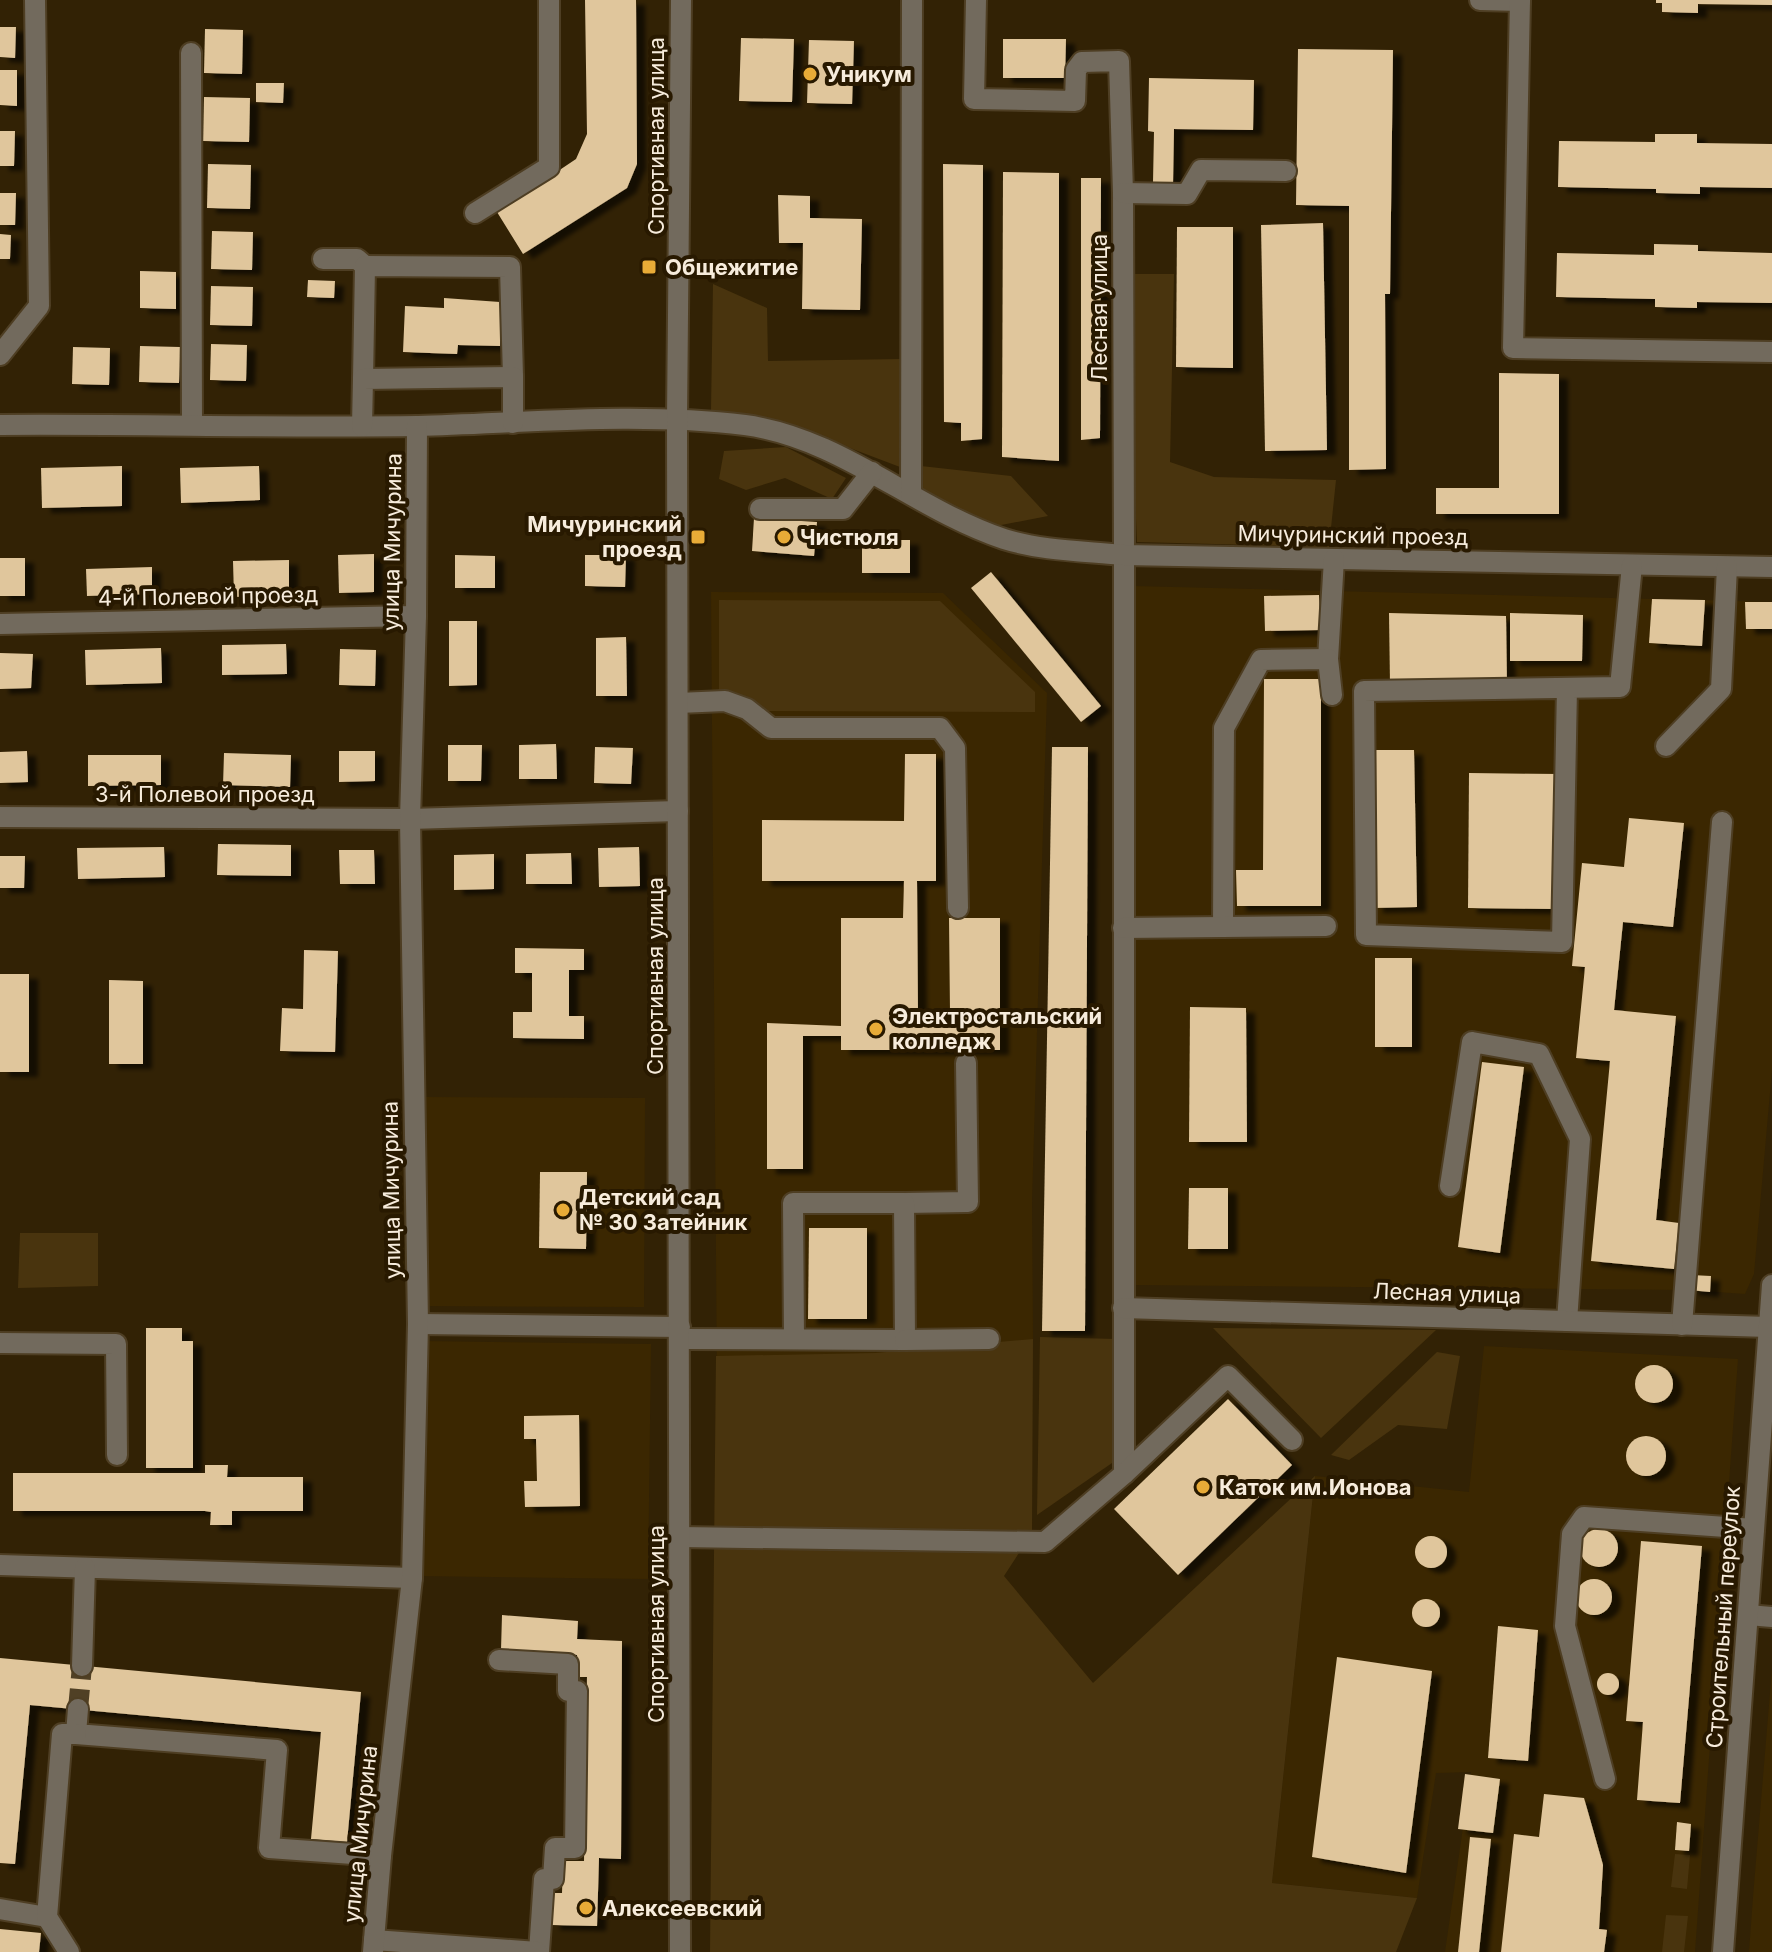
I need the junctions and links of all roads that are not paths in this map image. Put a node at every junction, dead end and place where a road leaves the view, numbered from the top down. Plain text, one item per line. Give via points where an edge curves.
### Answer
1 (35, 0) edge
2 (549, 0) edge
3 (681, 0) edge
4 (912, 0) edge
5 (976, 0) edge
6 (1480, 0) edge
7 (1520, 0) edge
8 (191, 53) dead end
9 (1286, 171) dead end
10 (1123, 193) junction
11 (475, 213) dead end
12 (323, 259) dead end
13 (365, 266) junction
14 (1772, 352) edge
15 (0, 355) edge
16 (513, 377) junction
17 (363, 379) junction
18 (677, 419) junction
19 (513, 423) junction
20 (192, 424) junction
21 (0, 425) edge
22 (362, 426) junction
23 (417, 426) junction
24 (872, 472) junction
25 (911, 494) junction
26 (760, 509) dead end
27 (1124, 555) junction
28 (1334, 559) junction
29 (1632, 565) junction
30 (1727, 567) junction
31 (1772, 567) edge
32 (416, 616) junction
33 (0, 624) edge
34 (1328, 659) junction
35 (1567, 688) junction
36 (1332, 695) dead end
37 (678, 703) junction
38 (1666, 746) dead end
39 (678, 811) junction
40 (0, 817) edge
41 (410, 819) junction
42 (1722, 822) dead end
43 (958, 908) dead end
44 (1326, 926) dead end
45 (1223, 927) junction
46 (1123, 928) junction
47 (966, 1063) dead end
48 (1450, 1186) dead end
49 (904, 1203) junction
50 (1772, 1285) edge
51 (1123, 1308) junction
52 (1567, 1321) junction
53 (418, 1324) junction
54 (1682, 1325) junction
55 (1769, 1327) junction
56 (680, 1333) junction
57 (794, 1339) junction
58 (989, 1339) dead end
59 (905, 1340) junction
60 (0, 1343) edge
61 (1292, 1440) dead end
62 (117, 1455) dead end
63 (1124, 1474) junction
64 (1754, 1529) junction
65 (680, 1537) junction
66 (0, 1565) edge
67 (85, 1568) junction
68 (412, 1578) junction
69 (1748, 1615) junction
70 (1772, 1617) edge
71 (499, 1660) dead end
72 (82, 1666) tunnel mouth
73 (78, 1709) tunnel mouth
74 (76, 1734) junction
75 (1605, 1779) dead end
76 (381, 1856) junction
77 (0, 1909) edge
78 (47, 1917) junction
79 (373, 1946) edge
80 (69, 1952) edge
81 (538, 1952) edge
82 (680, 1952) edge
83 (1723, 1952) edge

1 - 15 street via 39,306
2 - 11 street via 549,167
3 - 18 street, Спортивная улица
4 - 25 street
5 - 10 street, Лесная улица via 974,99 1075,101 1076,70 1082,62 1119,61
6 - 7 street
7 - 14 street via 1513,348
8 - 20 street
9 - 10 street via 1201,170 1187,194
10 - 27 street, Лесная улица
12 - 13 street via 357,259
13 - 16 street via 510,267
13 - 17 street
16 - 17 street
16 - 19 street
17 - 22 street
18 - 19 street, Мичуринский проезд
18 - 24 street, Мичуринский проезд via 747,426 803,439
18 - 37 street, Спортивная улица
19 - 23 street, Мичуринский проезд
20 - 21 street, Мичуринский проезд
20 - 22 street, Мичуринский проезд
22 - 23 street, Мичуринский проезд
23 - 32 street, улица Мичурина
24 - 25 street, Мичуринский проезд
24 - 26 street via 843,509
25 - 27 street, Мичуринский проезд via 1005,539
27 - 28 street, Мичуринский проезд
27 - 46 street, Лесная улица
28 - 29 street, Мичуринский проезд
28 - 34 street
29 - 30 street, Мичуринский проезд
29 - 35 street via 1620,687
30 - 31 street, Мичуринский проезд
30 - 38 street via 1721,689
32 - 33 street, 4-й Полевой проезд
32 - 41 street, улица Мичурина
34 - 36 street
34 - 45 street via 1261,660 1224,728
35 - 35 street via 1364,691 1366,935 1562,942
37 - 39 street, Спортивная улица
37 - 43 street via 725,701 747,709 771,728 940,728 955,748
39 - 41 street, 3-й Полевой проезд
39 - 56 street, Спортивная улица
40 - 41 street, 3-й Полевой проезд
41 - 53 street, улица Мичурина
42 - 54 street
44 - 45 street
45 - 46 street
46 - 51 street, Лесная улица
47 - 49 street via 968,1202
48 - 52 street via 1472,1042 1539,1054 1580,1139
49 - 57 street via 793,1203
49 - 59 street
50 - 55 street, Строительный переулок
51 - 52 street, Лесная улица
51 - 63 street, Лесная улица
52 - 54 street, Лесная улица
53 - 56 street
53 - 68 street, улица Мичурина
54 - 55 street, Лесная улица
55 - 64 street, Строительный переулок
56 - 57 street
56 - 65 street, Спортивная улица
57 - 59 street
58 - 59 street
60 - 62 street via 116,1344
61 - 63 street via 1228,1376
63 - 65 street via 1045,1542
64 - 69 street, Строительный переулок
64 - 75 street via 1584,1517 1572,1534 1565,1626
65 - 82 street, Спортивная улица
66 - 67 street
67 - 68 street
67 - 72 street
68 - 76 street, улица Мичурина
69 - 70 street
69 - 83 street, Строительный переулок
71 - 81 street via 568,1664 568,1691 577,1691 575,1848 555,1848 553,1879 544,1879
73 - 74 street
74 - 76 street via 277,1750 269,1848
74 - 78 street via 62,1734
76 - 79 street, улица Мичурина
77 - 78 street
78 - 80 street
79 - 81 street

